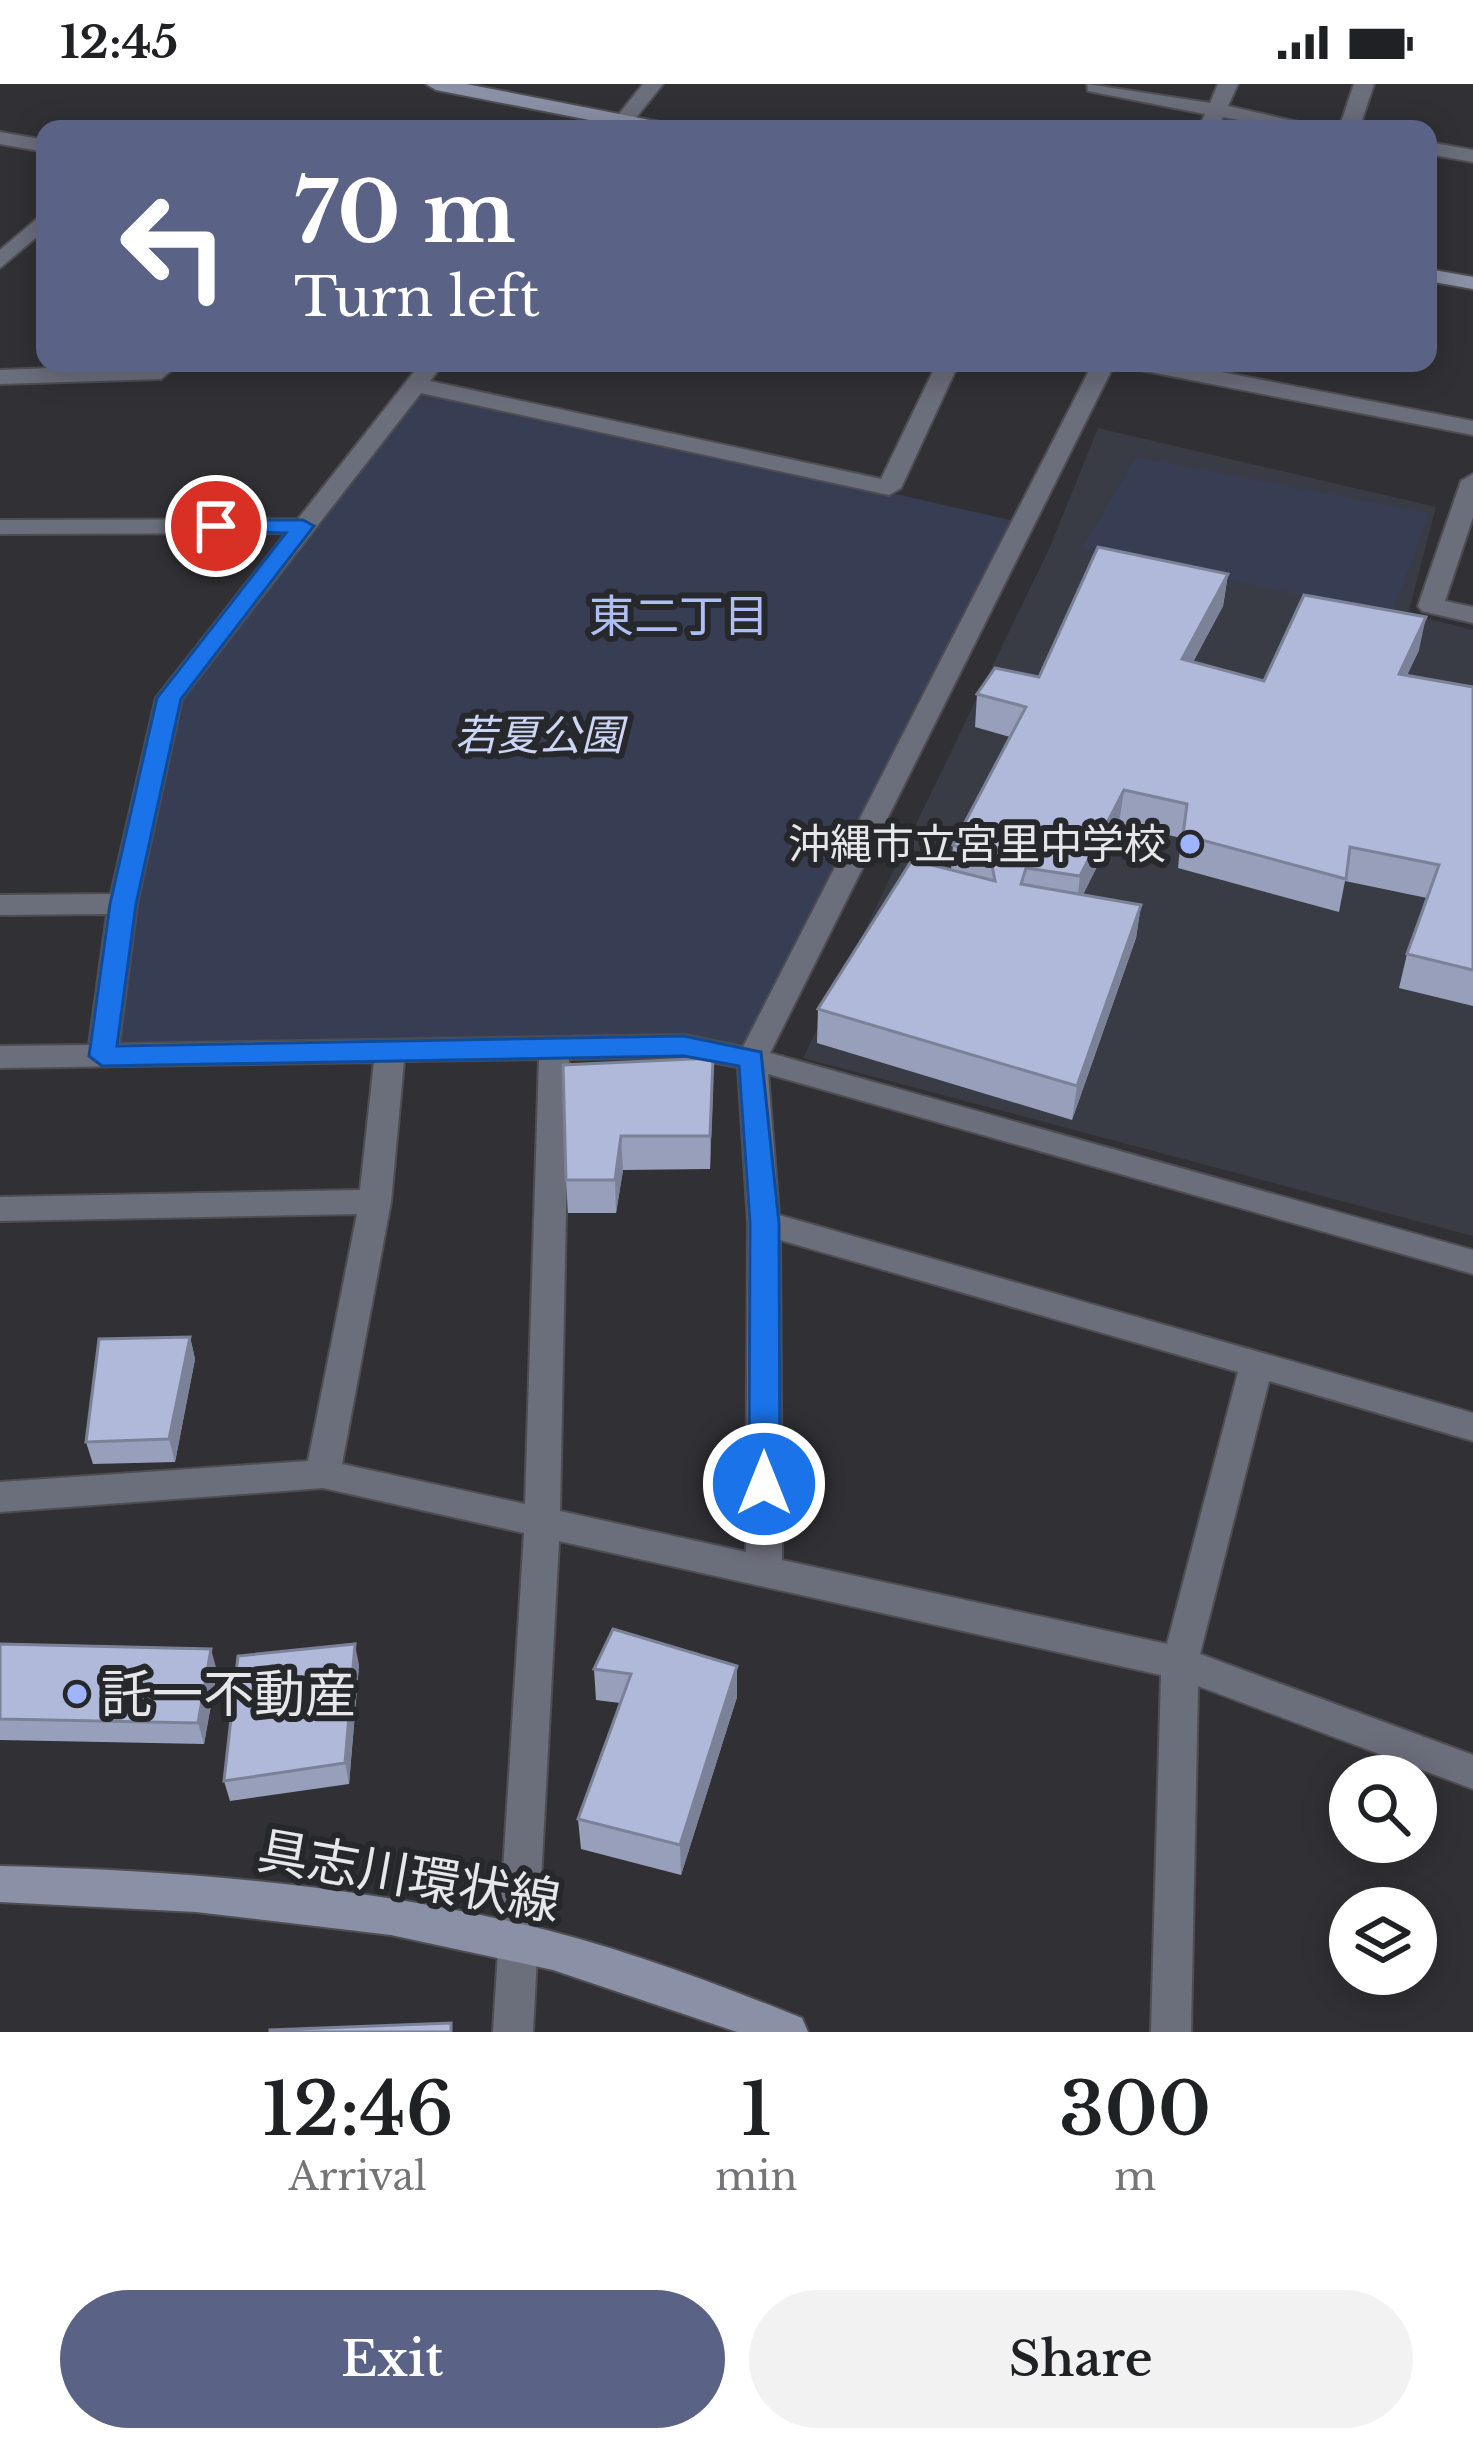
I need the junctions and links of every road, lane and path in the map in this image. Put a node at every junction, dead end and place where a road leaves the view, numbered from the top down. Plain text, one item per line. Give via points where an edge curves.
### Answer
1 (436, 84) edge
2 (653, 84) edge
3 (1228, 84) edge
4 (1364, 84) edge
5 (1089, 85) edge
6 (598, 120) edge
7 (624, 120) edge
8 (1208, 120) edge
9 (1211, 120) edge
10 (1352, 120) edge
11 (0, 138) edge
12 (36, 144) edge
13 (1437, 150) edge
14 (1473, 156) edge
15 (36, 227) edge
16 (0, 262) edge
17 (1437, 276) edge
18 (1473, 283) edge
19 (161, 372) edge
20 (944, 372) edge
21 (1098, 372) edge
22 (1186, 372) edge
23 (425, 374) edge
24 (0, 376) edge
25 (1473, 428) edge
26 (1473, 481) edge
27 (303, 526) junction
28 (0, 527) edge
29 (1473, 615) edge
30 (0, 904) edge
31 (123, 904) junction
32 (554, 1048) junction
33 (390, 1051) junction
34 (102, 1056) junction
35 (0, 1058) edge
36 (752, 1059) junction
37 (375, 1202) junction
38 (0, 1209) edge
39 (764, 1223) junction
40 (1473, 1262) edge
41 (1257, 1364) junction
42 (1473, 1427) edge
43 (323, 1474) junction
44 (0, 1497) edge
45 (542, 1522) junction
46 (764, 1571) junction
47 (1180, 1663) junction
48 (1473, 1772) edge
49 (0, 1884) edge
50 (519, 1942) junction
51 (513, 2032) edge
52 (788, 2032) edge
53 (1171, 2032) edge

1 - 6 main road
2 - 7 street
3 - 9 street
4 - 10 street
5 - 8 street
11 - 12 street
13 - 14 street
15 - 16 street
17 - 18 main road
19 - 24 street
20 - 23 street via 889,488
21 - 36 street
22 - 25 street
23 - 27 street
26 - 29 street via 1431,606
27 - 28 street
27 - 31 street via 169,698
30 - 31 street
31 - 34 street
32 - 33 street
32 - 36 street via 684,1046
32 - 45 street
33 - 34 street
33 - 37 street
34 - 35 street
36 - 39 street
36 - 40 street
37 - 38 street
37 - 43 street
39 - 41 street
39 - 46 street
41 - 42 street
41 - 47 street
43 - 44 street
43 - 45 street
45 - 46 street
45 - 50 street
46 - 47 street
47 - 48 street
47 - 53 street
49 - 50 main road, 具志川環状線 via 297,1903
50 - 51 street
50 - 52 main road, 具志川環状線

